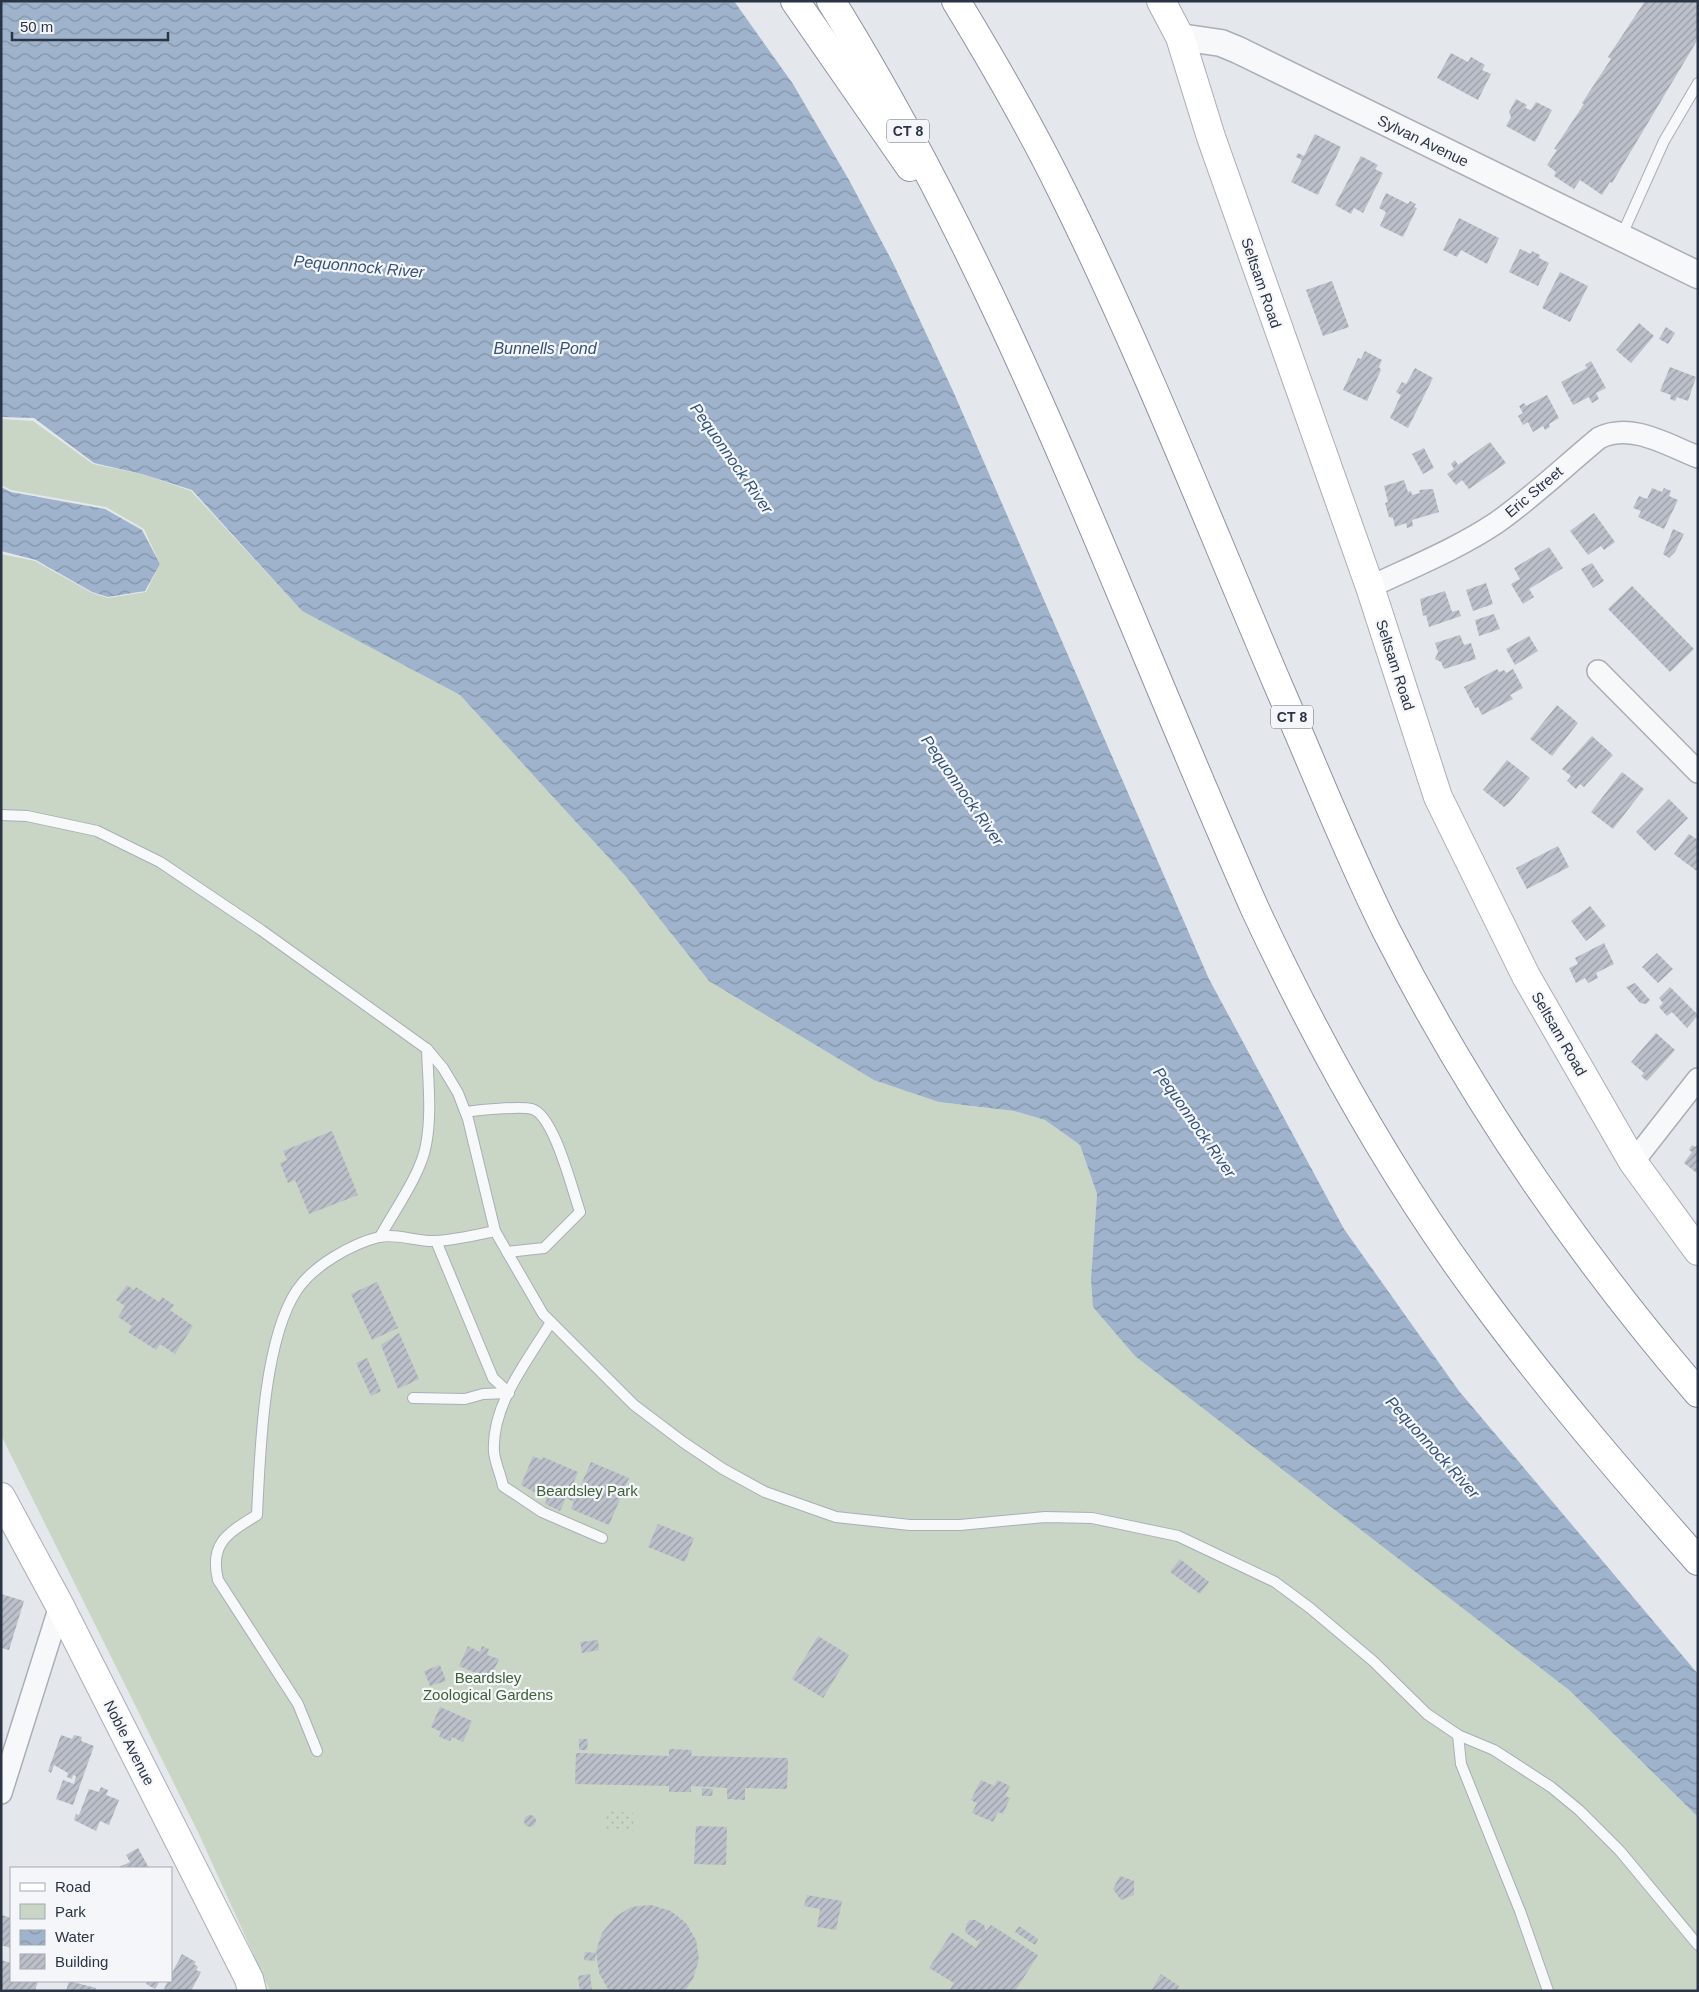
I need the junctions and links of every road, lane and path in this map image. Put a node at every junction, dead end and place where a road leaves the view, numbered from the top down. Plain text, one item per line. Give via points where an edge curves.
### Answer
1 (796, 1) edge
2 (831, 1) edge
3 (956, 1) edge
4 (1161, 1) edge
5 (1180, 37) junction
6 (1698, 84) edge
7 (1620, 238) junction
8 (977, 264) junction
9 (1698, 276) edge
10 (1698, 458) edge
11 (1370, 587) junction
12 (1598, 671) dead end
13 (1698, 772) edge
14 (1, 815) edge
15 (427, 1048) junction
16 (1698, 1079) edge
17 (466, 1112) junction
18 (1632, 1162) junction
19 (495, 1231) junction
20 (380, 1237) junction
21 (436, 1241) junction
22 (1698, 1251) edge
23 (507, 1252) junction
24 (551, 1322) junction
25 (509, 1393) junction
26 (1698, 1393) edge
27 (413, 1398) dead end
28 (1, 1497) edge
29 (602, 1538) dead end
30 (1698, 1561) edge
31 (60, 1606) junction
32 (1458, 1734) junction
33 (317, 1751) dead end
34 (1, 1793) edge
35 (1698, 1944) edge
36 (248, 1987) edge
37 (1548, 1991) edge

1 - 8 main road
2 - 8 main road, CT 8 via 905,126
3 - 26 main road, CT 8 via 1027,124 1091,251 1356,867 1416,988 1482,1103 1547,1201 1598,1270
4 - 5 main road
5 - 7 street, Sylvan Avenue via 1221,43 1238,50
5 - 11 main road, Seltsam Road via 1257,271
6 - 7 lane via 1664,141
7 - 9 street, Sylvan Avenue
8 - 30 main road, CT 8 via 1255,909 1287,978 1358,1109 1438,1236 1526,1358
10 - 11 street, Eric Street via 1639,433 1610,432 1514,510 1475,536
11 - 18 main road, Seltsam Road via 1438,797 1526,976
12 - 13 street
14 - 15 lane via 27,816 96,830 160,862
15 - 17 lane via 443,1068
15 - 20 lane via 429,1115 426,1146 418,1168
16 - 18 street
17 - 19 lane
17 - 23 lane via 532,1109 548,1121 580,1212 544,1248
18 - 22 main road, Seltsam Road
19 - 21 lane
19 - 23 lane
20 - 21 lane
20 - 33 lane via 340,1253 313,1271 289,1303 281,1324 269,1384 260,1450 257,1515 231,1531 220,1545 214,1562 218,1580 298,1704
21 - 25 lane via 493,1378
23 - 24 lane via 543,1314
24 - 25 lane
24 - 32 lane via 634,1405 723,1469 765,1492 836,1517 910,1525 960,1525 1045,1517 1092,1518 1178,1536 1275,1582 1373,1661 1427,1714
25 - 27 lane via 483,1394 465,1399
25 - 29 lane via 499,1416 494,1452 504,1486 542,1512
28 - 31 main road, Noble Avenue
31 - 34 street
31 - 36 main road, Noble Avenue
32 - 35 lane via 1494,1750 1580,1810 1620,1851
32 - 37 lane via 1461,1764

